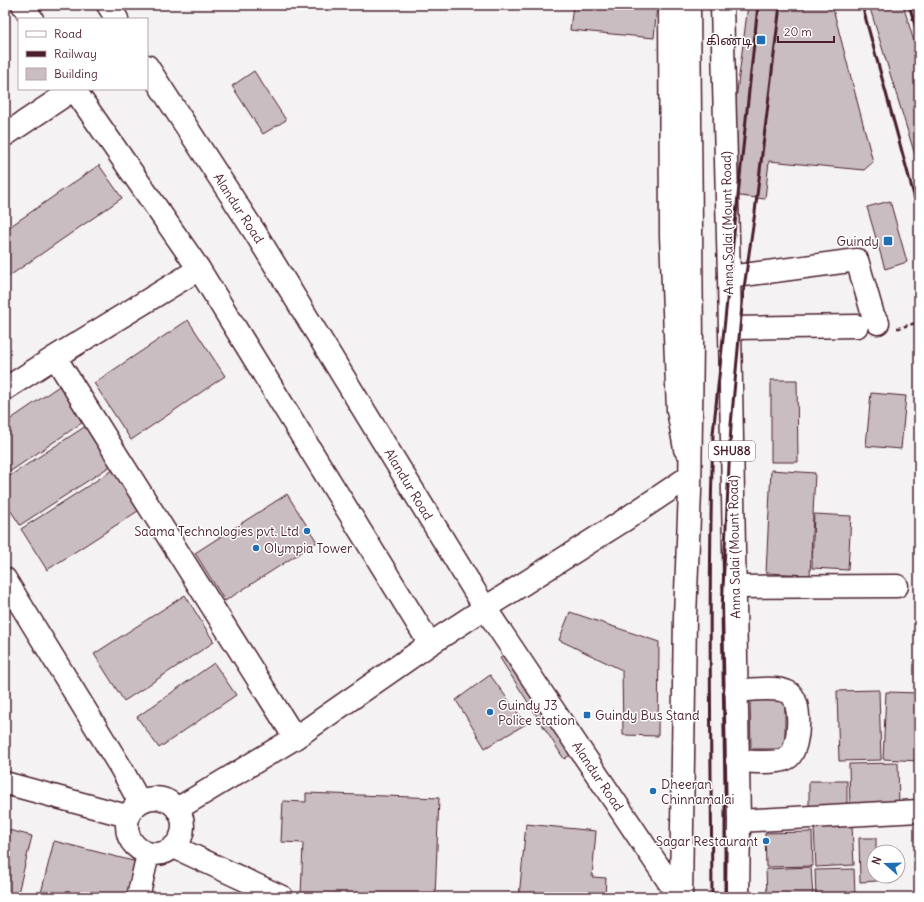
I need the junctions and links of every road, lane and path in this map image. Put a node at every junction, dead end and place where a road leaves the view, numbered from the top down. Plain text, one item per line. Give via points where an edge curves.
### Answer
1 (23, 5) edge
2 (108, 5) edge
3 (670, 5) edge
4 (689, 5) edge
5 (722, 5) edge
6 (31, 18) edge
7 (116, 18) edge
8 (148, 68) edge
9 (72, 90) edge
10 (75, 90) edge
11 (5, 135) edge
12 (199, 269) junction
13 (729, 277) junction
14 (919, 322) edge
15 (730, 328) junction
16 (899, 328) dead end
17 (55, 357) junction
18 (5, 389) edge
19 (690, 476) junction
20 (5, 580) edge
21 (897, 586) dead end
22 (734, 587) junction
23 (485, 608) junction
24 (430, 644) junction
25 (736, 691) junction
26 (295, 738) junction
27 (737, 760) junction
28 (5, 783) edge
29 (133, 809) junction
30 (178, 809) junction
31 (919, 811) edge
32 (739, 821) junction
33 (174, 847) junction
34 (148, 854) junction
35 (138, 897) edge
36 (282, 897) edge
37 (680, 897) edge
38 (738, 897) edge

1 - 6 street
2 - 7 street
3 - 19 street via 671,236 678,410
4 - 19 street, SHU88 via 692,342
5 - 13 street, Anna Salai (Mount Road) / SHU88
8 - 23 street, Alandur Road via 256,234
9 - 11 street
10 - 12 street
12 - 17 street
12 - 24 street
13 - 15 street, Anna Salai (Mount Road) / SHU88
13 - 15 street via 857,260 873,315 868,325
14 - 16 path
15 - 22 street, Anna Salai (Mount Road) / SHU88
17 - 18 street
17 - 26 street
19 - 23 street
19 - 37 street, SHU88
20 - 29 street via 121,768
21 - 22 street
22 - 25 street, Anna Salai (Mount Road) / SHU88
23 - 24 street
23 - 37 street, Alandur Road
24 - 26 street
25 - 27 street, Anna Salai (Mount Road) / SHU88
25 - 27 street via 777,688 790,692 796,701 799,725 795,748 788,757 779,762
26 - 30 street
27 - 32 street, Anna Salai (Mount Road) / SHU88
28 - 29 street
29 - 30 street via 148,797 168,800
29 - 34 street via 126,826 128,836 136,847
30 - 33 street via 183,830
31 - 32 street
32 - 38 street, Anna Salai (Mount Road) / SHU88
33 - 34 street via 166,852
33 - 36 street
34 - 35 street

